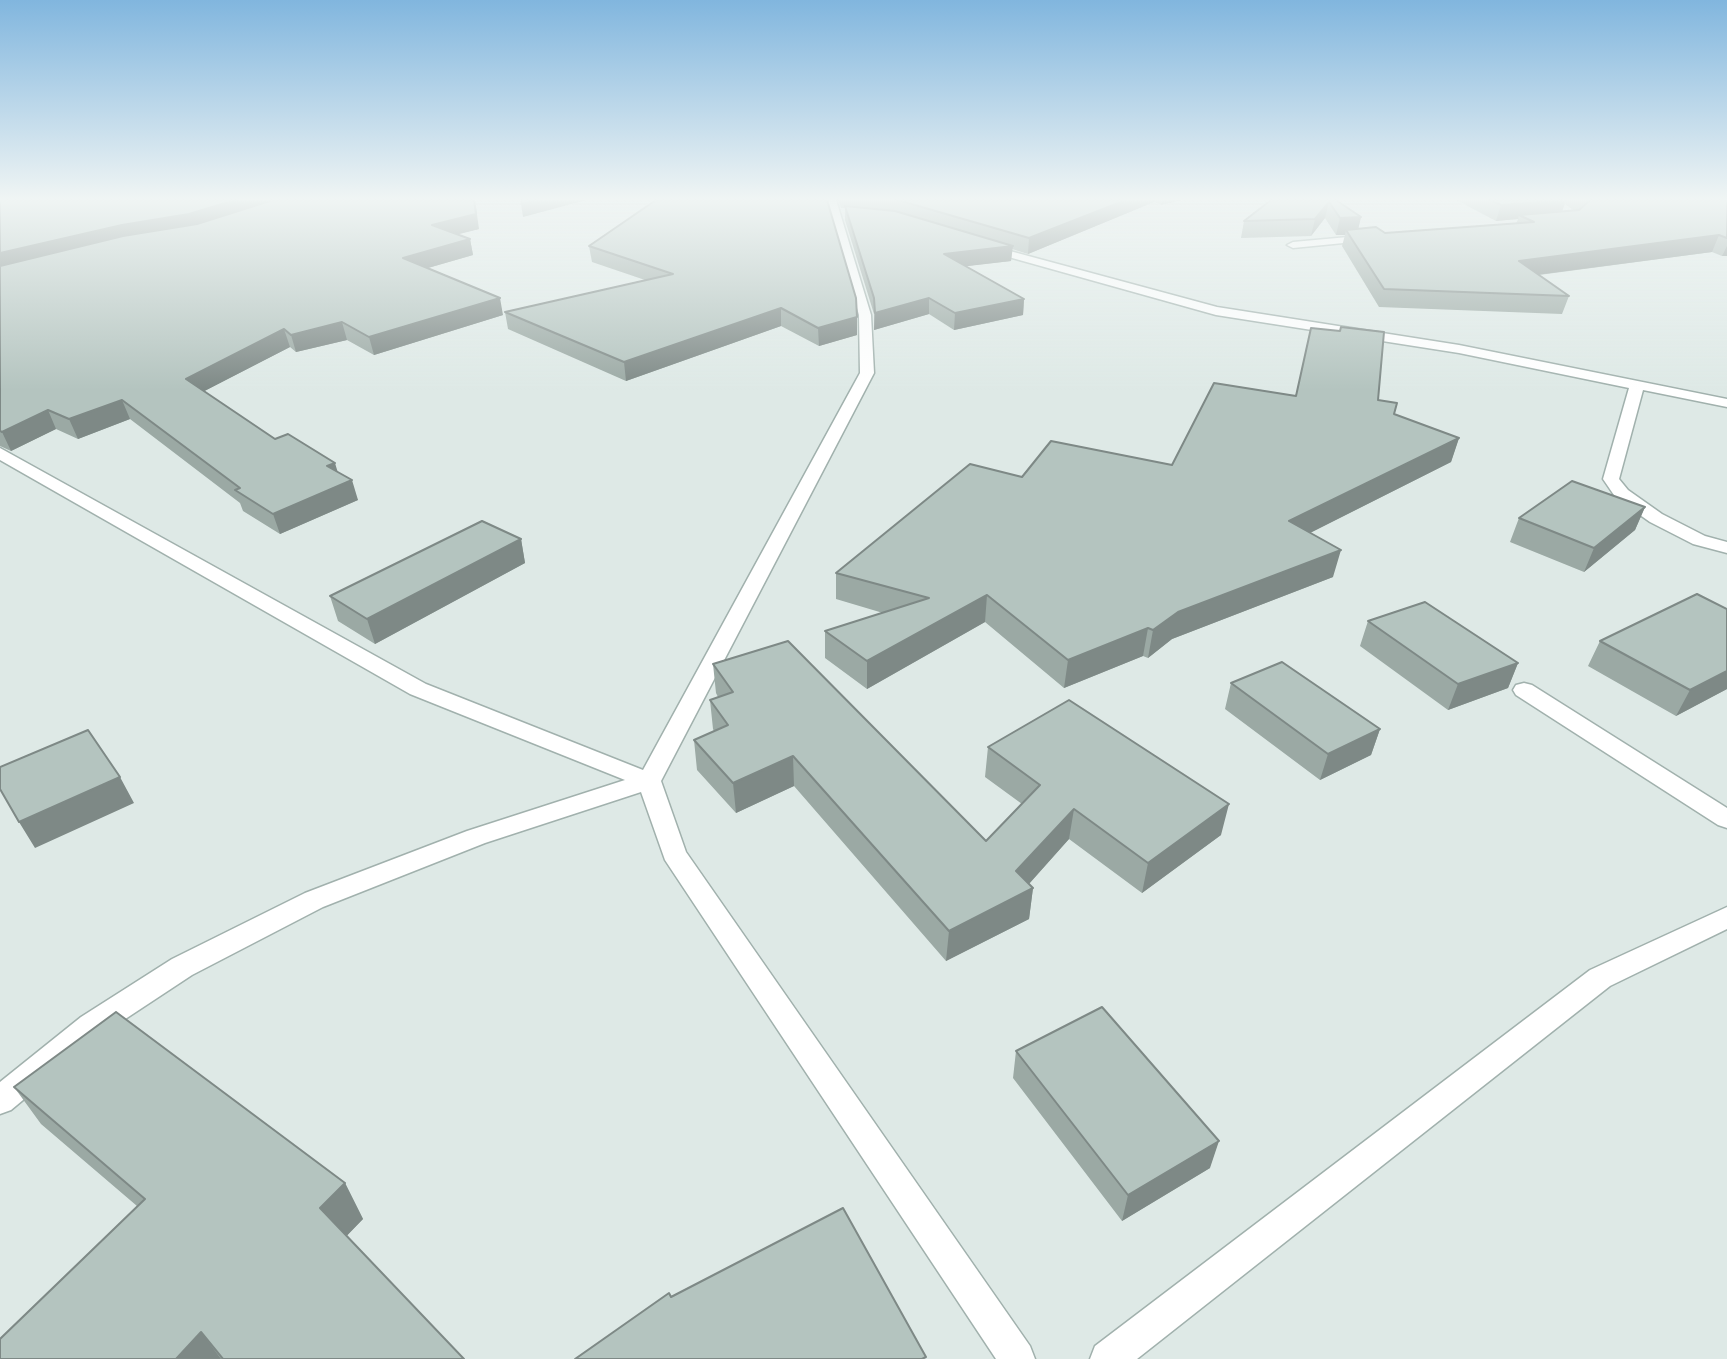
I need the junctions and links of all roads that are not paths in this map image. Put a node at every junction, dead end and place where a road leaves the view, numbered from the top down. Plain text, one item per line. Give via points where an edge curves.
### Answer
1 (852, 263) edge
2 (1046, 263) edge
3 (1637, 385) junction
4 (1727, 403) edge
5 (0, 453) edge
6 (1727, 548) edge
7 (1524, 690) dead end
8 (649, 781) junction
9 (1727, 819) edge
10 (1727, 917) edge
11 (0, 1100) edge
12 (1017, 1359) edge
13 (1108, 1359) edge

1 - 8 street via 865,315 867,373
2 - 3 street via 1216,311 1459,349
3 - 4 street
3 - 6 street via 1611,478 1622,494 1656,518 1699,540
5 - 8 street via 418,689
7 - 9 street
8 - 11 street via 476,837 314,900 182,967 91,1026
8 - 12 street via 674,854
10 - 13 street via 1600,978

